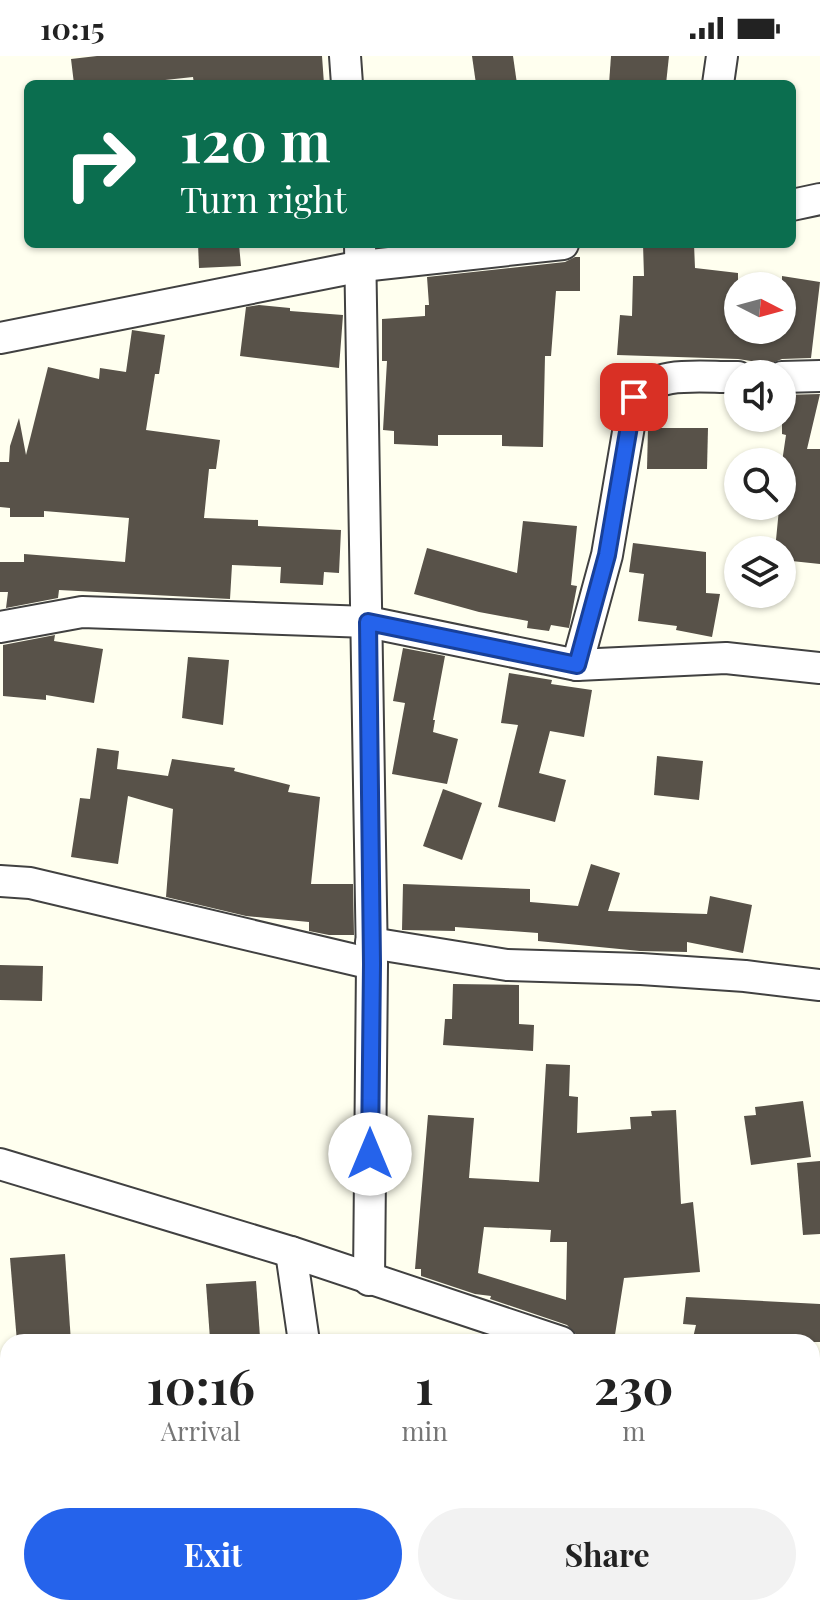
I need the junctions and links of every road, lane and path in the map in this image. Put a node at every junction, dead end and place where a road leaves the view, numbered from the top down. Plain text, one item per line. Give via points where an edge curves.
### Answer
1 (345, 56) edge
2 (722, 56) edge
3 (347, 80) edge
4 (719, 80) edge
5 (820, 199) edge
6 (796, 204) edge
7 (490, 248) edge
8 (361, 255) edge
9 (0, 338) edge
10 (820, 376) edge
11 (724, 377) edge
12 (796, 377) edge
13 (368, 622) junction
14 (0, 627) edge
15 (577, 665) junction
16 (820, 668) edge
17 (0, 881) edge
18 (371, 953) junction
19 (820, 985) edge
20 (0, 1164) edge
21 (291, 1252) junction
22 (369, 1280) junction
23 (303, 1334) edge
24 (536, 1334) edge

1 - 3 street
2 - 4 street
5 - 6 street
7 - 8 street
8 - 9 street
8 - 13 street
10 - 12 street
11 - 15 street via 666,379 644,385 634,397 607,555
13 - 14 street via 82,612
13 - 15 street
13 - 18 street
15 - 16 street via 726,658
17 - 18 street
18 - 19 street
18 - 22 street
20 - 21 street
21 - 22 street
21 - 23 street
22 - 24 street

